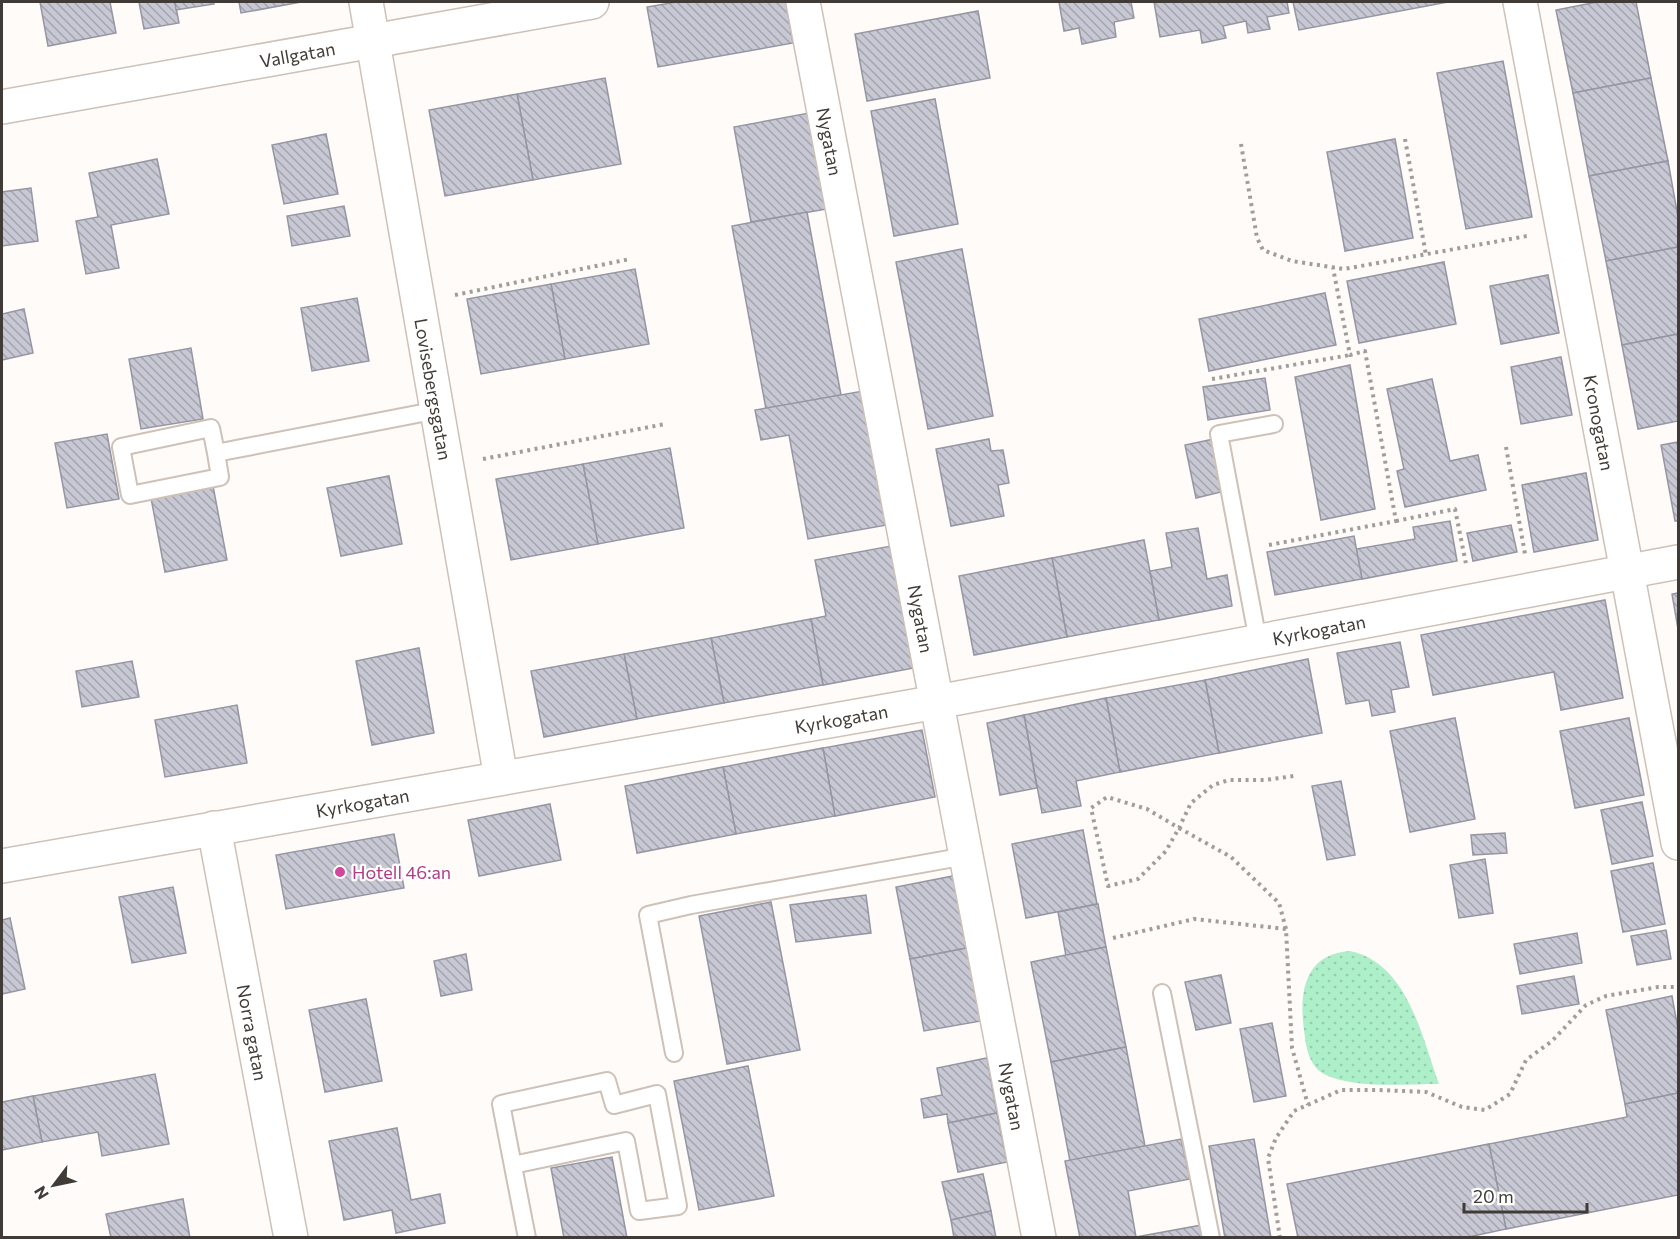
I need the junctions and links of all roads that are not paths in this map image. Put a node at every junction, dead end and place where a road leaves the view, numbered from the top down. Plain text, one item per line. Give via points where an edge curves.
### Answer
1 (366, 2) edge
2 (592, 2) edge
3 (803, 2) edge
4 (1521, 2) edge
5 (372, 39) junction
6 (2, 107) edge
7 (438, 410) junction
8 (1274, 424) dead end
9 (216, 453) junction
10 (1678, 562) edge
11 (1628, 572) junction
12 (1258, 641) junction
13 (937, 702) junction
14 (501, 778) junction
15 (214, 828) junction
16 (1678, 843) edge
17 (966, 856) junction
18 (2, 866) edge
19 (1162, 993) dead end
20 (674, 1053) dead end
21 (513, 1165) junction
22 (291, 1238) edge
23 (527, 1238) edge
24 (1039, 1238) edge
25 (1211, 1238) edge

1 - 5 street, Lovisebergsgatan
2 - 5 street, Vallgatan
3 - 13 street, Nygatan
4 - 11 street, Kronogatan
5 - 6 street, Vallgatan
5 - 7 street, Lovisebergsgatan
7 - 9 lane
7 - 14 street, Lovisebergsgatan
8 - 12 lane via 1218,434
9 - 9 lane via 220,477 130,495 121,447 211,428
10 - 11 street, Kyrkogatan
11 - 12 street, Kyrkogatan
11 - 16 street, Kronogatan
12 - 13 street, Kyrkogatan
13 - 14 street, Kyrkogatan
13 - 17 street, Nygatan
14 - 15 street, Kyrkogatan
15 - 18 street, Kyrkogatan
15 - 22 street, Norra gatan
17 - 20 lane via 648,915
17 - 24 street, Nygatan
19 - 25 lane
21 - 21 lane via 501,1104 607,1081 614,1105 657,1094 678,1206 639,1211 626,1141
21 - 23 lane

